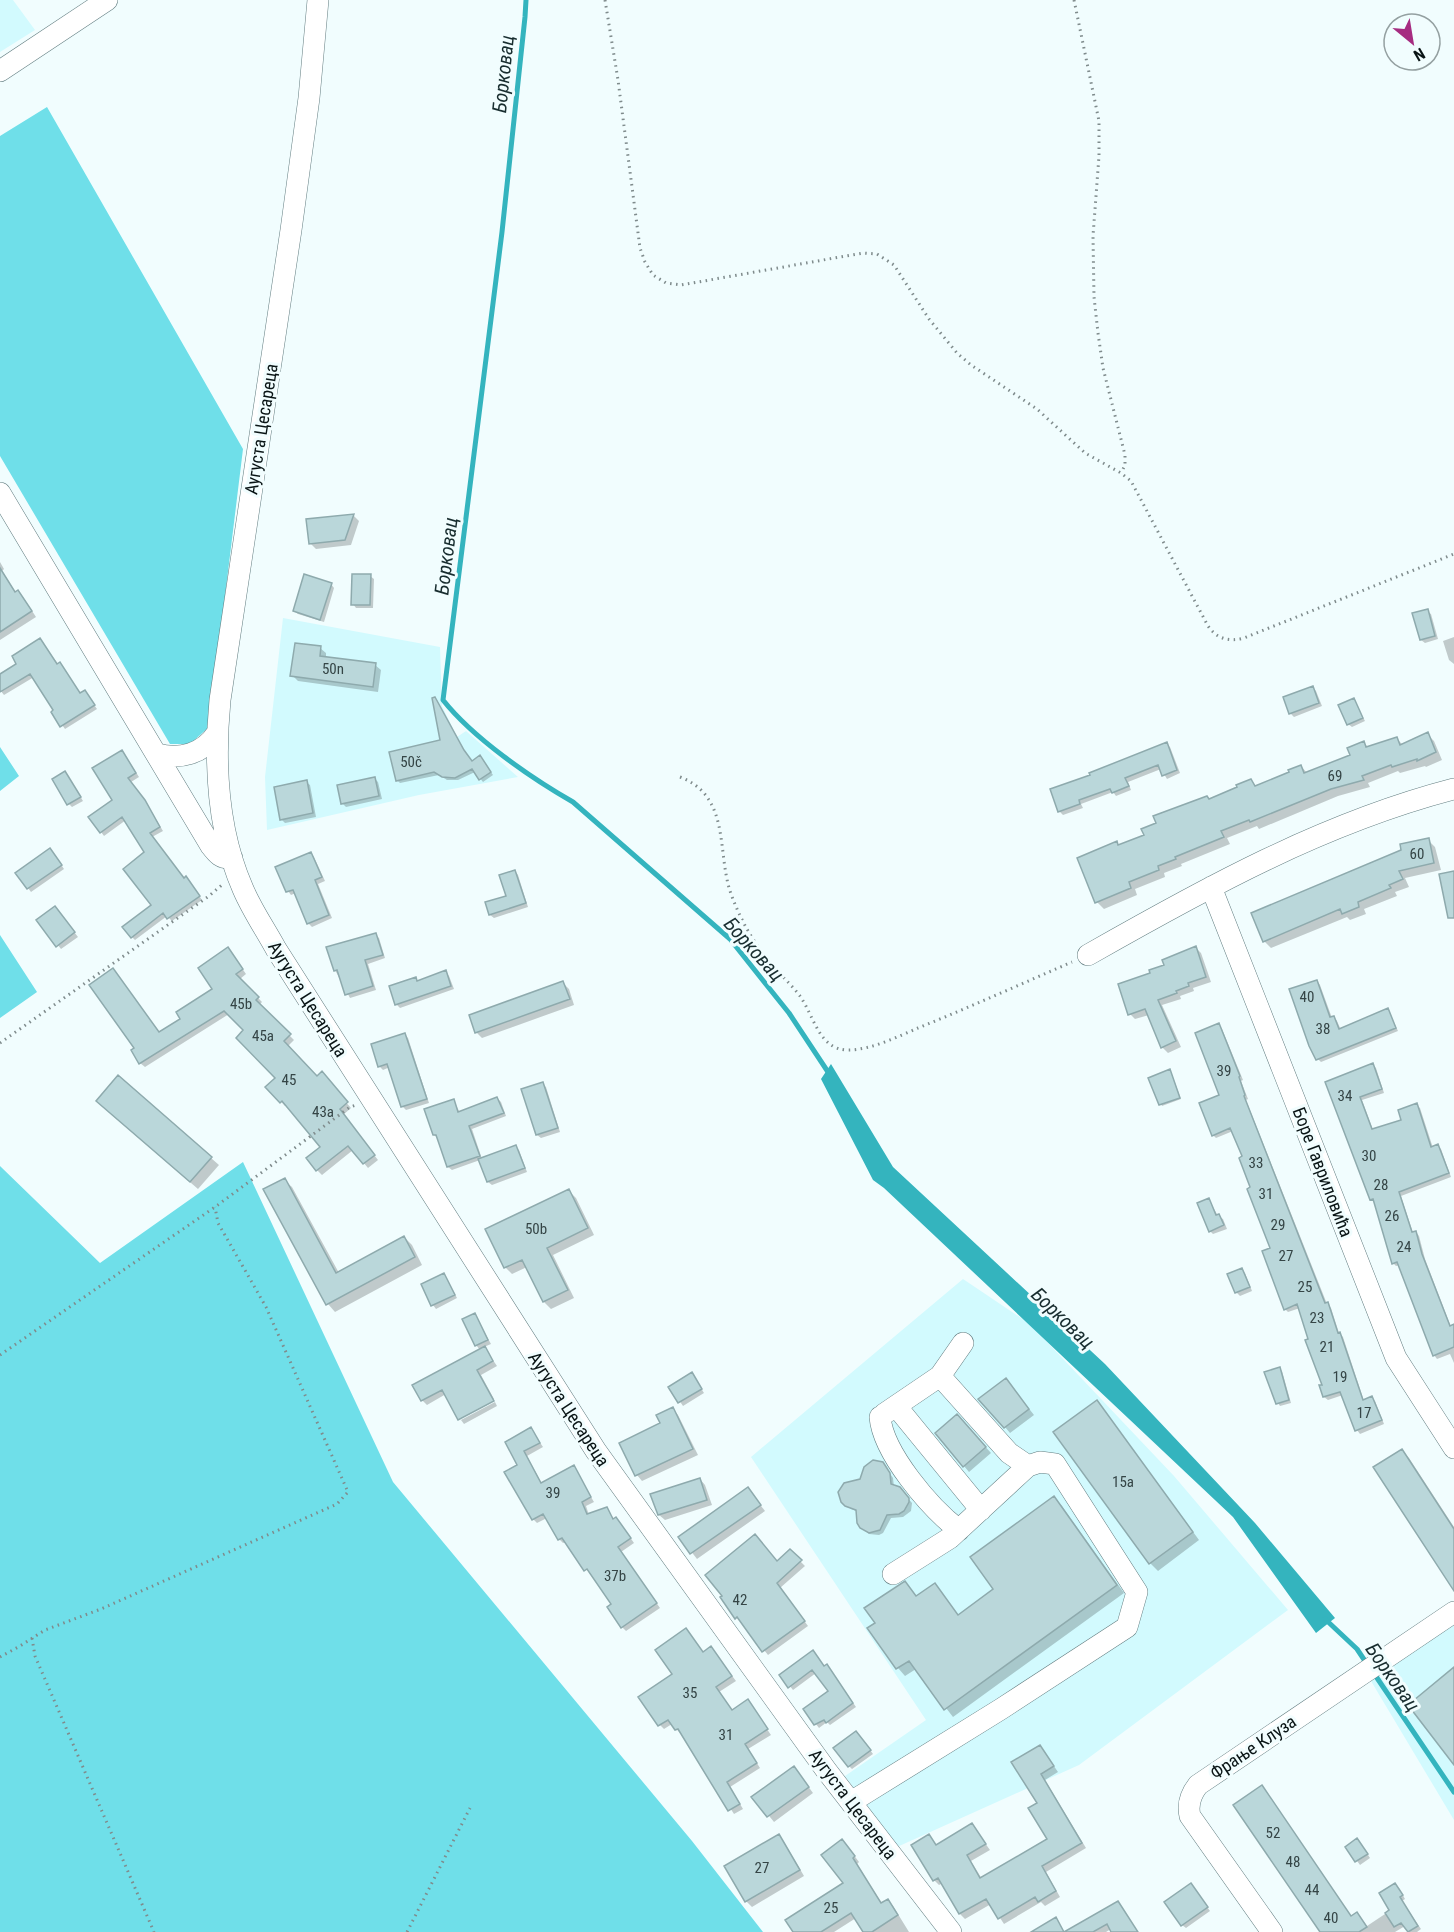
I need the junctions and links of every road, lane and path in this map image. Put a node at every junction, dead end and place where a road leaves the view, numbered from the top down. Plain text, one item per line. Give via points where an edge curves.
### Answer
1 (107, 0) edge
2 (318, 0) edge
3 (605, 0) edge
4 (1074, 0) edge
5 (0, 71) edge
6 (1121, 473) junction
7 (0, 493) edge
8 (1454, 554) edge
9 (217, 734) junction
10 (157, 754) junction
11 (681, 777) dead end
12 (1454, 789) edge
13 (234, 865) junction
14 (1211, 887) junction
15 (1088, 955) joint
16 (0, 1043) edge
17 (372, 1102) junction
18 (215, 1207) junction
19 (963, 1343) dead end
20 (0, 1355) edge
21 (940, 1376) junction
22 (882, 1415) junction
23 (1454, 1448) edge
24 (1028, 1466) junction
25 (981, 1510) junction
26 (959, 1530) junction
27 (893, 1574) dead end
28 (1454, 1612) edge
29 (32, 1638) junction
30 (0, 1657) edge
31 (851, 1803) junction
32 (470, 1808) dead end
33 (154, 1932) edge
34 (407, 1932) edge
35 (951, 1932) edge
36 (1272, 1932) edge

1 - 5 street
2 - 9 street, Аугуста Цесареца via 291,230
3 - 6 path via 636,234 653,275 666,283 681,285 863,253 884,257 898,270 929,319 957,353 1037,409 1085,453
4 - 6 path via 1099,121 1094,297 1103,368 1125,455
6 - 8 path via 1139,495 1208,626 1222,638 1244,638
7 - 10 street
9 - 10 street via 194,753 175,757
9 - 13 street, Аугуста Цесареца via 220,801
10 - 13 street via 211,846
11 - 15 path via 702,790 718,818 726,876 749,933 800,996 829,1045 856,1049 885,1041
12 - 14 street via 1347,824
13 - 16 path via 209,896
13 - 17 street, Аугуста Цесареца via 261,924
14 - 15 street
14 - 23 street, Боре Гавриловића via 1396,1358
17 - 18 path via 350,1107
17 - 31 street, Аугуста Цесареца via 584,1434
18 - 20 path
18 - 29 path via 218,1223 266,1307 348,1492 337,1504
19 - 21 street
21 - 22 street
21 - 24 street via 1009,1453
22 - 25 street
22 - 26 street via 881,1425 892,1454 941,1516
24 - 25 street
24 - 31 street via 1040,1462 1056,1464 1137,1592 1127,1627
25 - 26 street
26 - 27 street
28 - 36 street, Фрање Клуза via 1198,1785 1190,1797 1189,1811 1194,1822
29 - 30 path
29 - 33 path via 35,1656
31 - 35 street, Аугуста Цесареца
32 - 34 path

